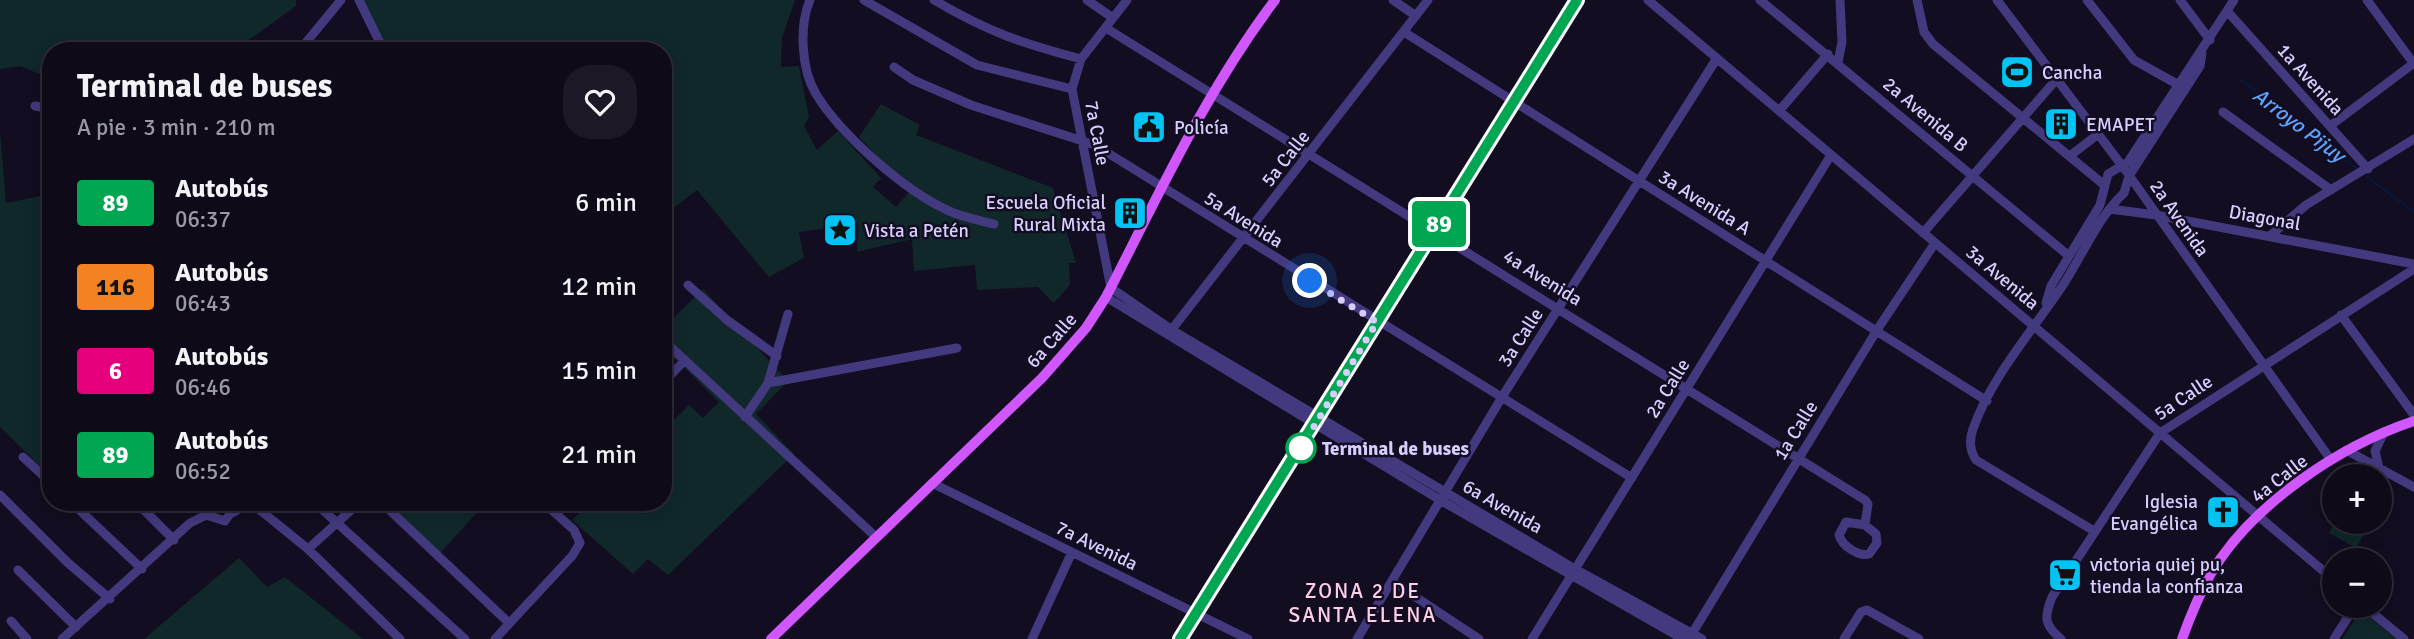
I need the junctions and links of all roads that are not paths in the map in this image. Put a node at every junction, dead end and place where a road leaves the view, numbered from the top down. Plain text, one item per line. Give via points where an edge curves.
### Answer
1 (341, 0) edge
2 (359, 0) edge
3 (810, 0) edge
4 (864, 0) edge
5 (934, 0) edge
6 (1087, 0) edge
7 (1127, 0) edge
8 (1275, 0) edge
9 (1393, 0) edge
10 (1428, 0) edge
11 (1577, 0) edge
12 (1648, 0) edge
13 (1840, 0) edge
14 (1917, 0) edge
15 (1997, 0) edge
16 (2087, 0) edge
17 (2180, 0) edge
18 (2235, 0) edge
19 (2367, 0) edge
20 (1763, 2) edge
21 (2228, 12) junction
22 (1416, 16) junction
23 (1113, 18) junction
24 (1106, 29) junction
25 (1404, 32) junction
26 (2210, 40) junction
27 (306, 42) edge
28 (380, 42) edge
29 (2202, 53) junction
30 (1828, 54) junction
31 (1717, 58) junction
32 (1081, 59) junction
33 (1838, 62) junction
34 (2414, 64) edge
35 (894, 67) dead end
36 (2055, 81) junction
37 (2177, 84) junction
38 (1072, 89) junction
39 (1211, 95) junction
40 (1514, 103) junction
41 (35, 106) dead end
42 (42, 107) edge
43 (1779, 111) junction
44 (2223, 112) dead end
45 (2023, 116) junction
46 (2330, 127) junction
47 (2096, 135) junction
48 (1081, 139) junction
49 (2414, 139) edge
50 (1310, 154) junction
51 (1831, 155) junction
52 (2071, 155) junction
53 (2121, 167) junction
54 (2368, 169) junction
55 (1971, 175) junction
56 (2129, 176) junction
57 (1639, 181) junction
58 (2104, 188) junction
59 (1162, 189) junction
60 (2331, 190) junction
61 (2117, 199) junction
62 (2110, 209) junction
63 (2156, 215) junction
64 (993, 224) dead end
65 (1435, 230) junction
66 (1923, 233) junction
67 (2270, 235) junction
68 (1243, 239) junction
69 (1935, 243) junction
70 (2069, 256) junction
71 (1766, 261) junction
72 (2414, 266) edge
73 (688, 285) dead end
74 (1108, 293) junction
75 (1559, 308) junction
76 (2044, 308) junction
77 (788, 314) dead end
78 (2342, 315) junction
79 (1377, 322) junction
80 (2033, 326) junction
81 (1877, 330) junction
82 (1169, 333) junction
83 (672, 348) edge
84 (957, 348) dead end
85 (776, 356) junction
86 (685, 360) junction
87 (2264, 366) junction
88 (672, 374) edge
89 (768, 383) junction
90 (1687, 388) junction
91 (1502, 397) junction
92 (1987, 401) junction
93 (2414, 415) edge
94 (745, 417) junction
95 (2414, 421) edge
96 (1318, 422) junction
97 (2385, 431) junction
98 (2160, 433) junction
99 (2346, 450) junction
100 (23, 457) dead end
101 (1797, 459) junction
102 (2331, 460) junction
103 (2372, 464) edge
104 (2378, 464) edge
105 (42, 475) edge
106 (2392, 475) edge
107 (1632, 478) junction
108 (932, 483) junction
109 (2414, 487) edge
110 (0, 495) edge
111 (1443, 496) junction
112 (81, 511) edge
113 (145, 511) edge
114 (235, 511) edge
115 (261, 511) edge
116 (323, 511) edge
117 (350, 511) edge
118 (391, 511) edge
119 (555, 511) edge
120 (2258, 516) junction
121 (336, 523) junction
122 (1865, 525) junction
123 (2094, 531) junction
124 (876, 537) junction
125 (174, 540) junction
126 (308, 549) junction
127 (1072, 552) junction
128 (142, 569) junction
129 (18, 570) dead end
130 (2322, 570) edge
131 (1573, 573) junction
132 (1393, 582) junction
133 (110, 599) junction
134 (1195, 613) junction
135 (2347, 618) edge
136 (2379, 618) edge
137 (11, 621) dead end
138 (509, 623) junction
139 (76, 627) junction
140 (1690, 636) edge
141 (27, 639) edge
142 (62, 639) edge
143 (400, 639) edge
144 (465, 639) edge
145 (495, 639) edge
146 (771, 639) edge
147 (1032, 639) edge
148 (1180, 639) edge
149 (1248, 639) edge
150 (1357, 639) edge
151 (1479, 639) edge
152 (1532, 639) edge
153 (1683, 639) edge
154 (1702, 639) edge
155 (1844, 639) edge
156 (1919, 639) edge
157 (2061, 639) edge
158 (2182, 639) edge
159 (2334, 639) edge
160 (2404, 639) edge

1 - 27 street
2 - 28 street
3 - 64 street via 802,47 815,93 877,163 909,188 949,211
4 - 38 street via 977,65
5 - 32 street via 1013,41
6 - 23 street
7 - 23 street, 7a Calle
8 - 39 main road, 6a Calle
9 - 22 street
10 - 22 street, 5a Calle
11 - 40 street
12 - 31 street, 3a Avenida
13 - 33 street
14 - 45 street via 1921,24 1933,44
15 - 36 street, 2a Avenida
16 - 37 street via 2126,52
17 - 26 street
18 - 21 street
19 - 34 street
20 - 30 street, 2a Avenida B
21 - 26 street
21 - 46 street, 1a Avenida
22 - 25 street, 5a Calle
23 - 24 street, 7a Calle
24 - 32 street, 7a Calle
24 - 39 street, 4a Avenida
25 - 40 street, 3a Avenida A
25 - 50 street, 5a Calle
26 - 29 street
29 - 37 street
29 - 56 street via 2200,66
30 - 33 street, 2a Avenida B
30 - 43 street
31 - 43 street, 3a Avenida
31 - 57 street, 3a Calle
32 - 38 street, 7a Calle
33 - 55 street, 2a Avenida B
34 - 46 street
35 - 48 street, 5a Avenida via 971,105
36 - 45 street
36 - 47 street, 2a Avenida
37 - 53 street
38 - 48 street, 7a Calle
39 - 50 street, 4a Avenida
39 - 59 main road, 6a Calle
40 - 57 street, 3a Avenida A
40 - 65 street
41 - 42 street
43 - 51 street, 3a Avenida
44 - 60 street
45 - 52 street
45 - 55 street
46 - 54 street, 1a Avenida
47 - 52 street
47 - 53 street, 2a Avenida
48 - 59 street, 5a Avenida
48 - 74 street, 7a Calle
49 - 54 street
50 - 65 street, 4a Avenida
50 - 68 street, 5a Calle
51 - 66 street, 3a Avenida
51 - 71 street, 2a Calle
52 - 58 street
53 - 56 street, 2a Avenida
53 - 58 street via 2114,169
54 - 60 street
55 - 66 street
55 - 70 street, 2a Avenida B
56 - 61 street
56 - 63 street, 2a Avenida
57 - 71 street, 3a Avenida A
57 - 75 street, 3a Calle
58 - 61 street via 2108,197
58 - 70 street via 2100,205
59 - 68 street, 5a Avenida
59 - 74 main road, 6a Calle
60 - 67 street
61 - 62 street
62 - 63 street, Diagonal
62 - 76 street
63 - 67 street, Diagonal
63 - 87 street, 2a Avenida
65 - 75 street, 4a Avenida
65 - 79 street
66 - 69 street, 3a Avenida
67 - 72 street, Diagonal
68 - 79 street, 5a Avenida
68 - 82 street, 5a Calle
69 - 80 street, 3a Avenida
69 - 81 street, 1a Calle
70 - 76 street via 2050,286
71 - 81 street, 3a Avenida A
71 - 90 street, 2a Calle
72 - 78 street, 5a Calle
73 - 85 street
74 - 82 street, 6a Avenida
74 - 108 main road, 6a Calle via 1086,328 1042,378
75 - 90 street, 4a Avenida
75 - 91 street, 3a Calle
76 - 80 street
77 - 85 street
78 - 87 street, 5a Calle
78 - 93 street
79 - 91 street, 5a Avenida
79 - 96 street
80 - 92 street
80 - 98 street, 3a Avenida
81 - 92 street, 3a Avenida A
81 - 101 street, 1a Calle
82 - 96 street, 6a Avenida
83 - 86 street
84 - 89 street
85 - 89 street
86 - 88 street
86 - 94 street
87 - 98 street, 5a Calle
87 - 102 street, 2a Avenida
89 - 94 street
90 - 101 street, 4a Avenida
90 - 107 street, 2a Calle
91 - 107 street, 5a Avenida
91 - 111 street, 3a Calle
92 - 123 street via 1973,428 1971,453 1976,460
94 - 124 street
95 - 97 main road, 4a Calle
96 - 111 street, 6a Avenida
96 - 134 street
97 - 99 main road, 4a Calle
97 - 104 street via 2375,451
98 - 120 street, 3a Avenida
98 - 123 street, 5a Calle
99 - 102 main road, 4a Calle
99 - 103 street
100 - 105 street
101 - 122 street, 4a Avenida via 1866,500
101 - 140 street, 1a Calle
102 - 120 main road, 4a Calle
106 - 109 street
107 - 131 street, 2a Calle
108 - 124 main road, 6a Calle
108 - 127 street, 7a Avenida
110 - 133 street
111 - 131 street, 6a Avenida
111 - 132 street, 3a Calle
112 - 128 street
113 - 125 street
114 - 125 street via 225,521 206,515 190,523
115 - 126 street
116 - 121 street
117 - 121 street
118 - 138 street
119 - 138 street via 580,543
120 - 130 street, 3a Avenida
120 - 158 main road, 4a Calle via 2211,573
121 - 126 street
121 - 144 street
122 - 122 street, 4a Avenida via 1878,540 1867,556 1842,543 1839,536 1846,522
123 - 157 street, 5a Calle via 2045,614 2046,623
124 - 146 main road, 6a Calle
125 - 128 street
126 - 143 street
127 - 134 street, 7a Avenida
127 - 147 street
128 - 133 street
129 - 139 street
131 - 140 street, 6a Avenida
131 - 152 street, 2a Calle
131 - 153 street, 6a Avenida
132 - 150 street, 3a Calle
132 - 151 street
133 - 139 street
134 - 148 street
134 - 149 street, 7a Avenida
135 - 159 street
136 - 160 street
137 - 141 street
138 - 145 street
139 - 142 street
140 - 154 street, 6a Avenida
155 - 156 street via 1867,610

